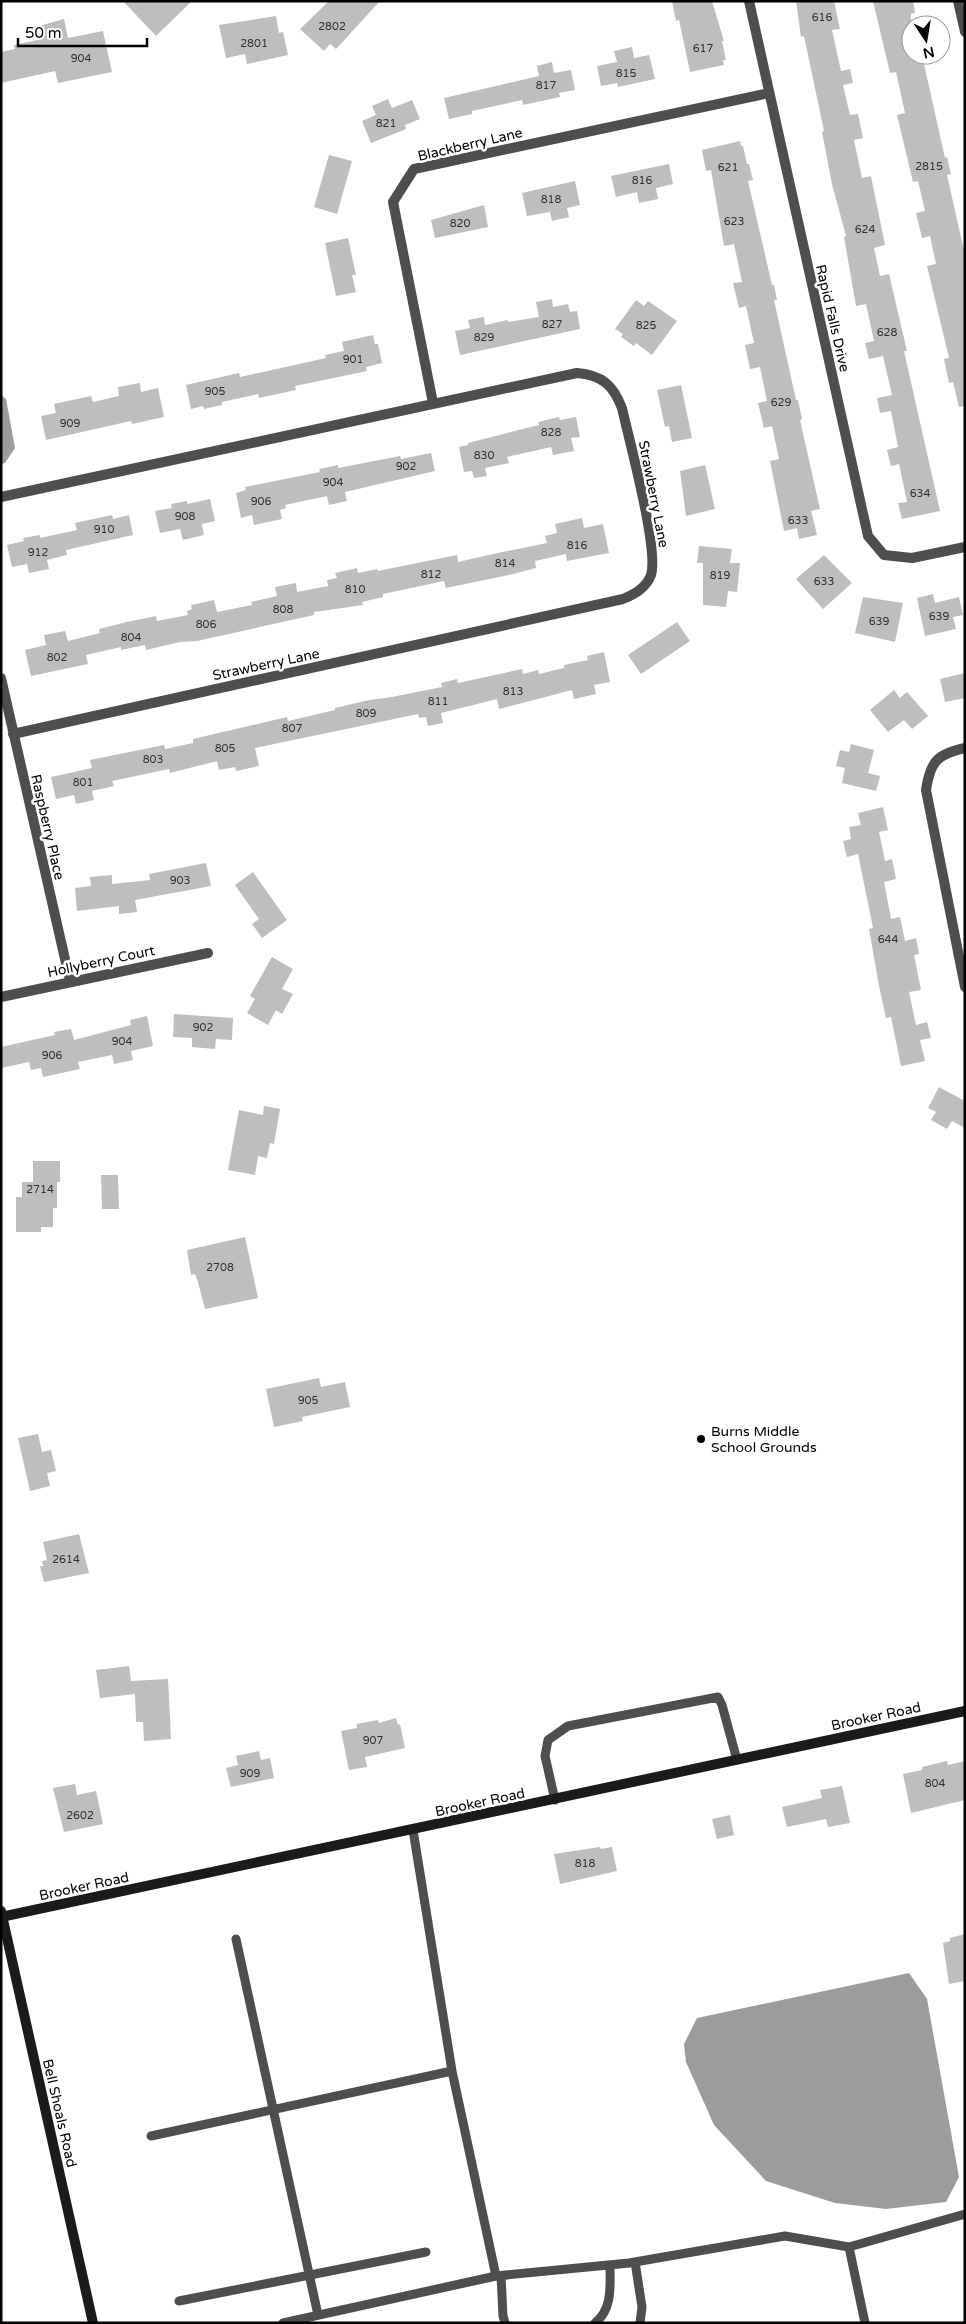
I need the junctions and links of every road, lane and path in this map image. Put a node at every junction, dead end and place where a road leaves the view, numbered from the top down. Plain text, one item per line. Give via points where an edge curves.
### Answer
1 (749, 1) edge
2 (958, 1) edge
3 (965, 32) edge
4 (769, 93) junction
5 (433, 403) junction
6 (1, 497) edge
7 (965, 547) edge
8 (1, 678) edge
9 (13, 734) junction
10 (965, 748) edge
11 (208, 953) dead end
12 (70, 981) junction
13 (965, 987) edge
14 (1, 997) edge
15 (965, 1712) edge
16 (736, 1760) junction
17 (555, 1800) junction
18 (413, 1830) junction
19 (2, 1915) edge
20 (236, 1938) dead end
21 (452, 2071) junction
22 (273, 2110) junction
23 (152, 2136) dead end
24 (965, 2214) edge
25 (849, 2247) junction
26 (426, 2252) dead end
27 (635, 2262) junction
28 (610, 2265) junction
29 (309, 2276) junction
30 (498, 2276) junction
31 (179, 2301) dead end
32 (318, 2315) junction
33 (286, 2322) edge
34 (93, 2323) edge
35 (505, 2323) edge
36 (595, 2323) edge
37 (640, 2323) edge
38 (865, 2323) edge

1 - 4 street, Rapid Falls Drive
2 - 3 street
4 - 5 street, Blackberry Lane via 414,169 393,202
4 - 7 street, Rapid Falls Drive via 868,536 884,555 912,558
5 - 6 street, Strawberry Lane
5 - 9 street, Strawberry Lane via 577,373 598,377 611,386 622,408 652,544 650,575 640,591 623,599
8 - 9 street, Raspberry Place
9 - 12 street, Raspberry Place
10 - 13 street via 947,752 929,770 926,790
11 - 12 street, Hollyberry Court
12 - 14 street, Hollyberry Court
15 - 16 street, Brooker Road
16 - 17 street, Brooker Road
16 - 17 lane via 718,1697 568,1726 548,1740 545,1756
17 - 18 street, Brooker Road
18 - 19 street, Brooker Road
18 - 21 lane
19 - 34 street, Bell Shoals Road
20 - 22 lane
21 - 22 lane
21 - 30 lane
22 - 23 lane
22 - 29 lane
24 - 25 lane
25 - 27 lane via 785,2236
25 - 38 lane
26 - 29 lane
27 - 28 lane
27 - 37 lane via 642,2307
28 - 30 lane
28 - 36 lane via 610,2297 603,2316
29 - 31 lane
29 - 32 lane
30 - 32 lane
30 - 35 lane
32 - 33 lane

